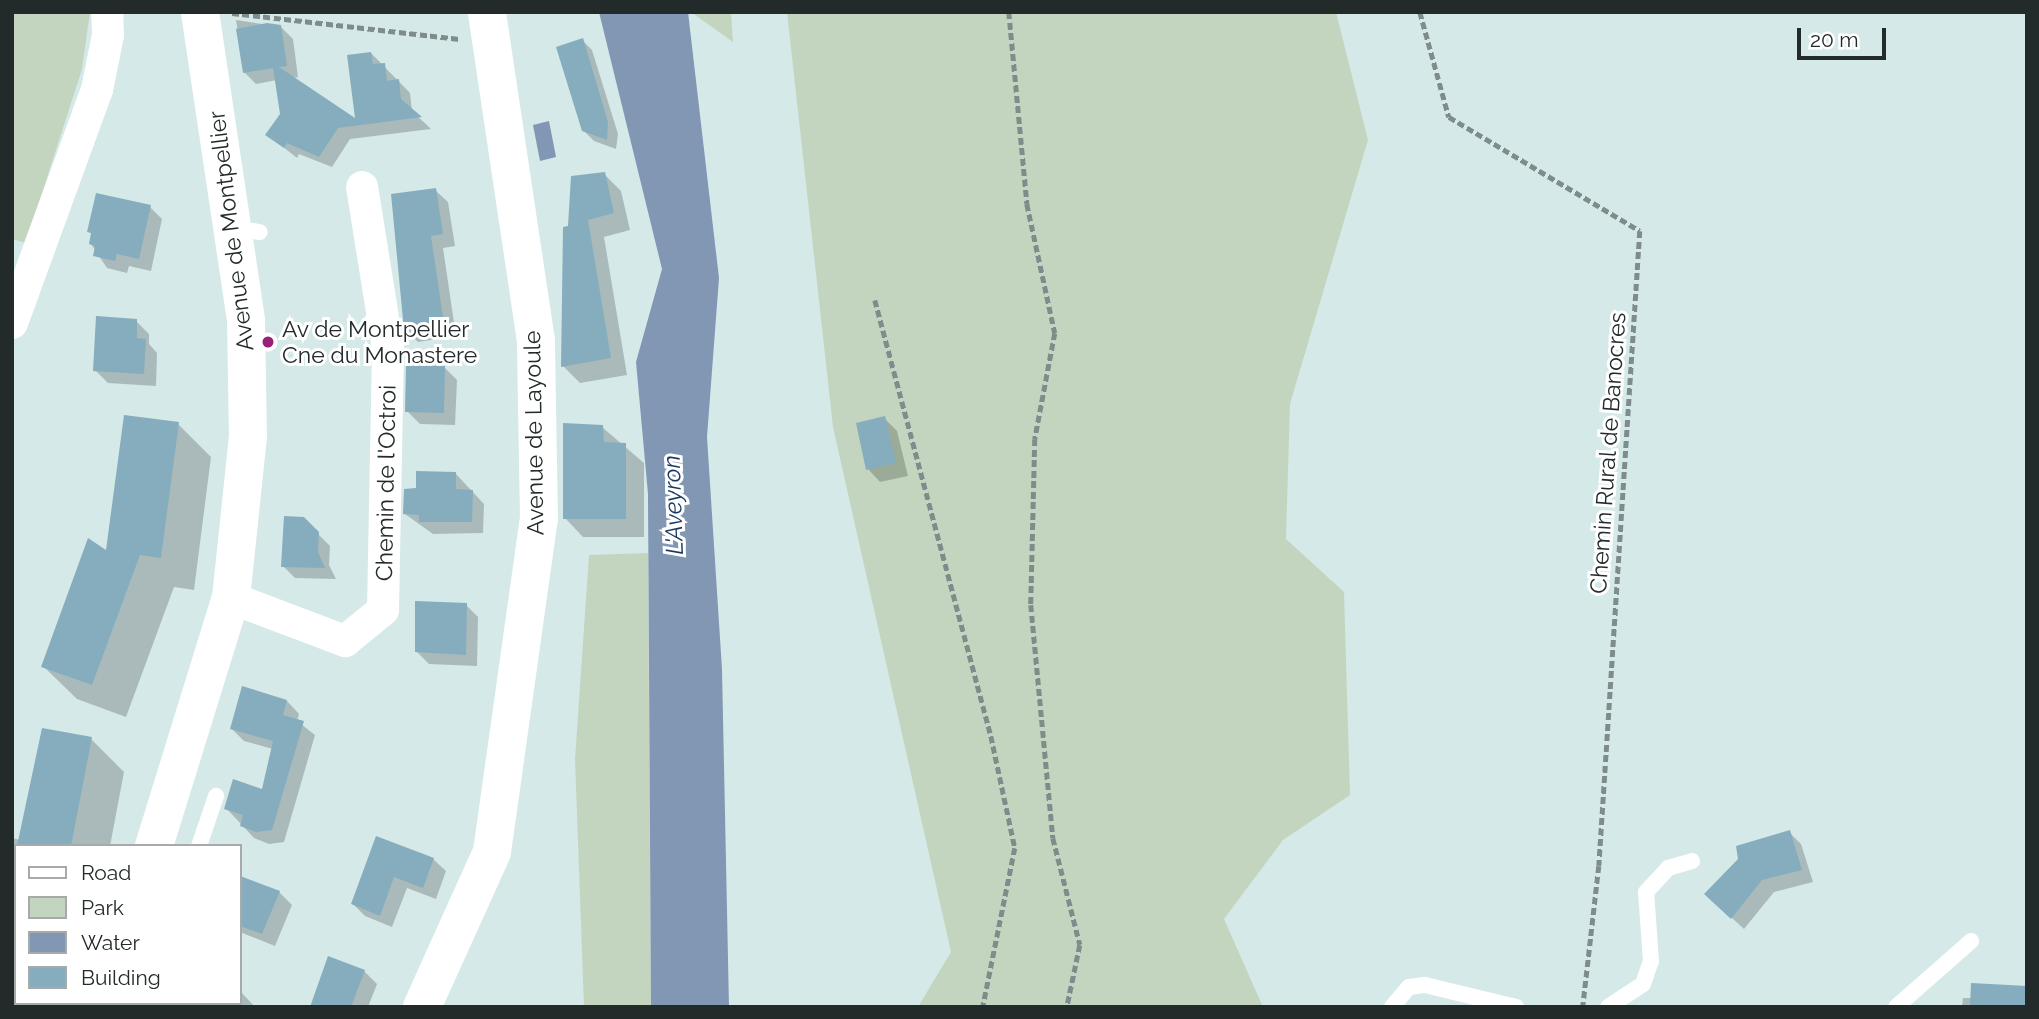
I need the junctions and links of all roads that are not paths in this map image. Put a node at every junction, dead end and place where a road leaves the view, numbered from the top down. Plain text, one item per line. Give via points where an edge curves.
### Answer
1 (107, 12) edge
2 (200, 12) edge
3 (477, 26) edge
4 (362, 187) dead end
5 (21, 270) edge
6 (12, 323) edge
7 (231, 598) junction
8 (216, 796) dead end
9 (155, 844) edge
10 (200, 844) edge
11 (1692, 861) dead end
12 (1971, 941) dead end
13 (422, 1007) edge
14 (1392, 1007) edge
15 (1516, 1007) edge
16 (1608, 1007) edge
17 (1896, 1007) edge

1 - 5 street via 108,35 97,90
2 - 7 street, Avenue de Montpellier via 247,230 257,321
3 - 13 street, Avenue de Layoule via 536,341 539,519 492,852
4 - 7 street, Chemin de l'Octroi via 388,349 383,610 345,641
5 - 6 street
7 - 9 street, Avenue de Montpellier
8 - 10 lane
11 - 16 lane via 1668,869 1646,892 1651,961 1643,984
12 - 17 lane
14 - 15 lane via 1409,988 1425,985

